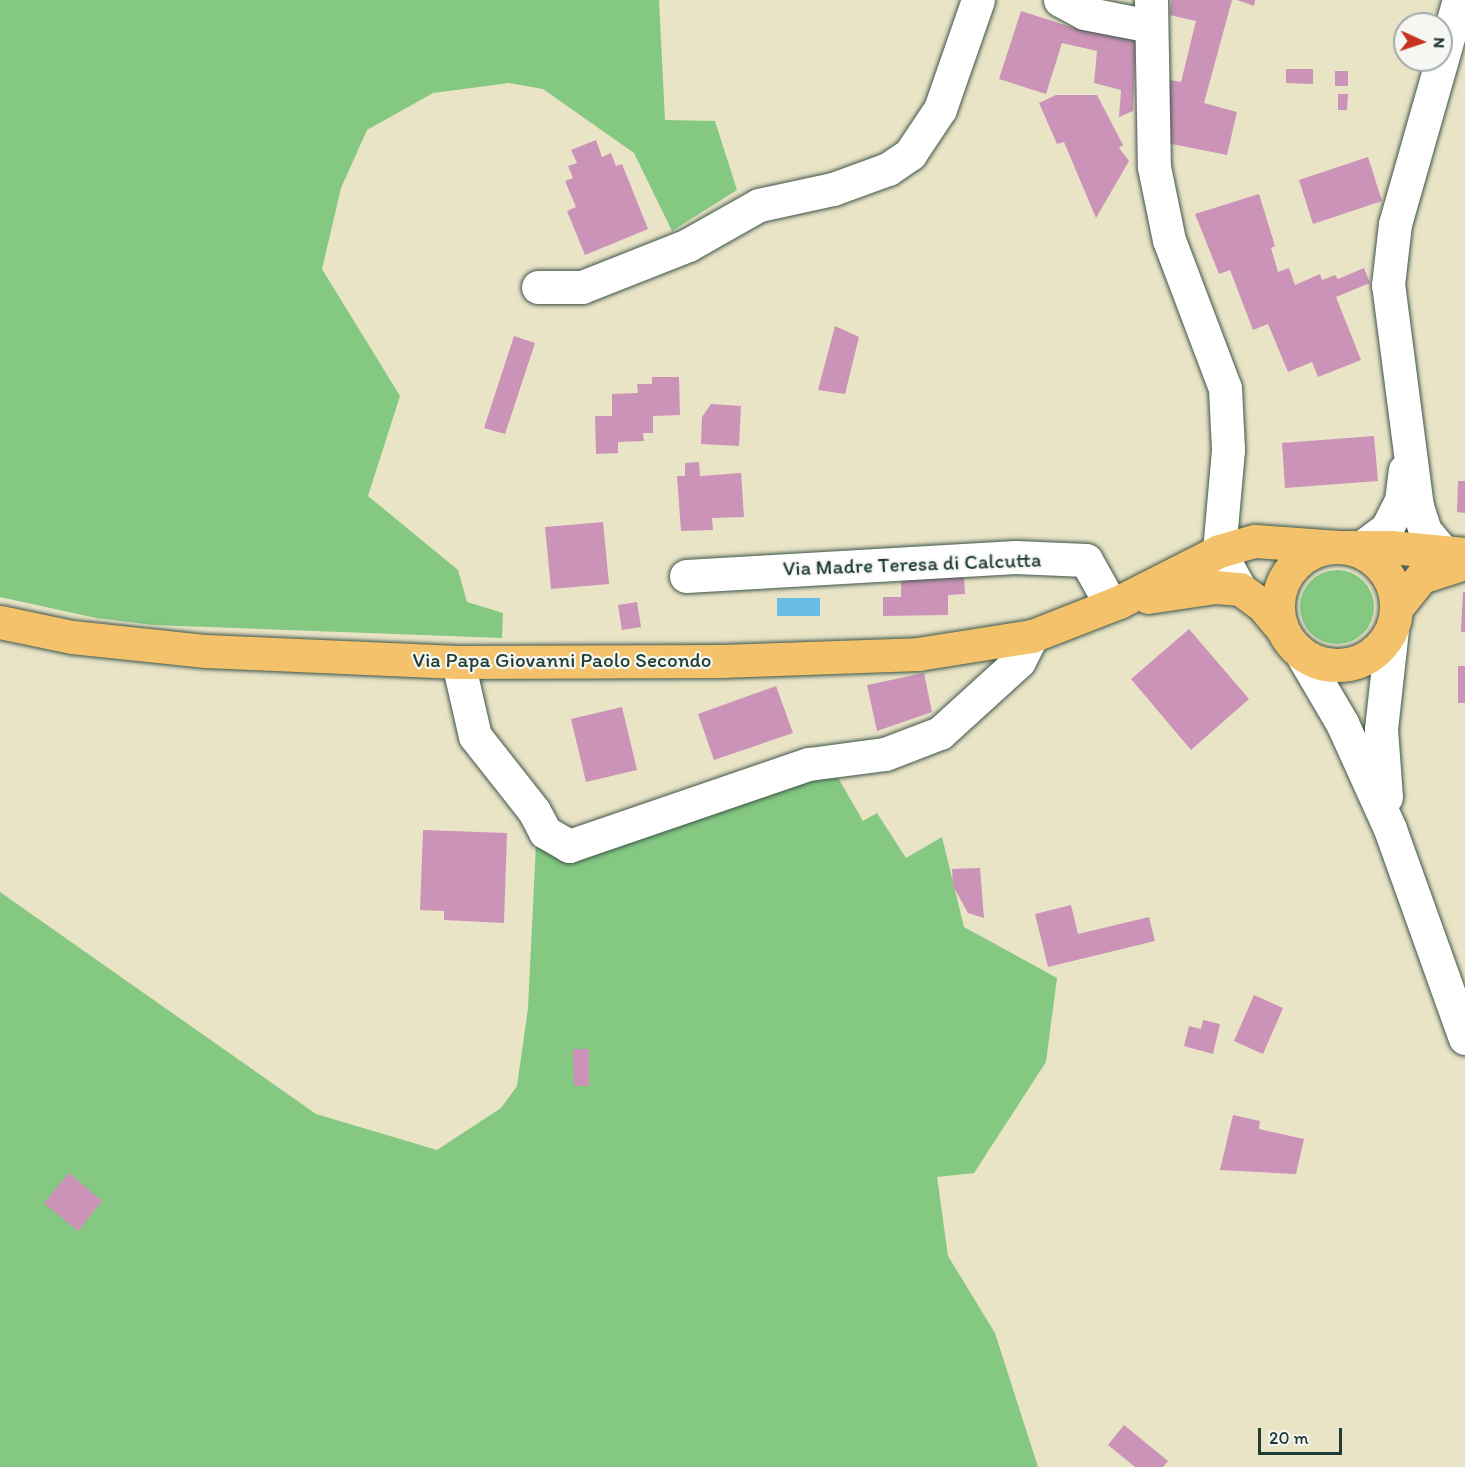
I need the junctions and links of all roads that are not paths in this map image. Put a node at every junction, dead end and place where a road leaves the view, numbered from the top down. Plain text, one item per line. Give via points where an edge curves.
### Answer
1 (978, 0) edge
2 (1060, 0) edge
3 (1460, 0) edge
4 (1151, 13) edge
5 (538, 286) dead end
6 (1407, 457) junction
7 (1349, 547) junction
8 (1219, 551) junction
9 (1457, 556) edge
10 (686, 576) dead end
11 (1240, 589) junction
12 (1115, 604) junction
13 (1394, 619) junction
14 (0, 622) edge
15 (1282, 629) junction
16 (1032, 636) junction
17 (1302, 655) junction
18 (458, 662) junction
19 (1390, 829) junction
20 (1465, 1038) edge

1 - 5 street via 940,109 910,154 888,170 759,205 688,245 582,287
2 - 4 street via 1084,13
3 - 6 street via 1393,234 1388,285
4 - 8 street via 1151,115 1161,202 1169,240 1225,388 1228,450
6 - 7 street via 1401,501 1387,528
6 - 9 street via 1425,531
7 - 8 main road via 1255,541
7 - 9 main road
7 - 13 main road via 1382,568 1393,586
7 - 15 main road via 1316,551 1296,563 1280,594
8 - 11 street
8 - 12 main road
9 - 13 main road via 1421,577
10 - 12 street, Via Madre Teresa di Calcutta via 1016,557 1086,560
11 - 12 main road via 1215,586
11 - 15 main road via 1262,605
12 - 16 main road, Via Papa Giovanni Paolo Secondo
13 - 17 main road via 1380,648 1363,660 1342,666 1321,664
13 - 19 street via 1381,729
14 - 18 main road, Via Papa Giovanni Paolo Secondo via 72,637 206,651
15 - 17 main road
16 - 18 main road, Via Papa Giovanni Paolo Secondo via 918,654 721,661
16 - 18 street via 1019,661 931,736 885,754 809,764 569,846 545,832 534,810 475,736
17 - 19 street via 1342,723
19 - 20 street

